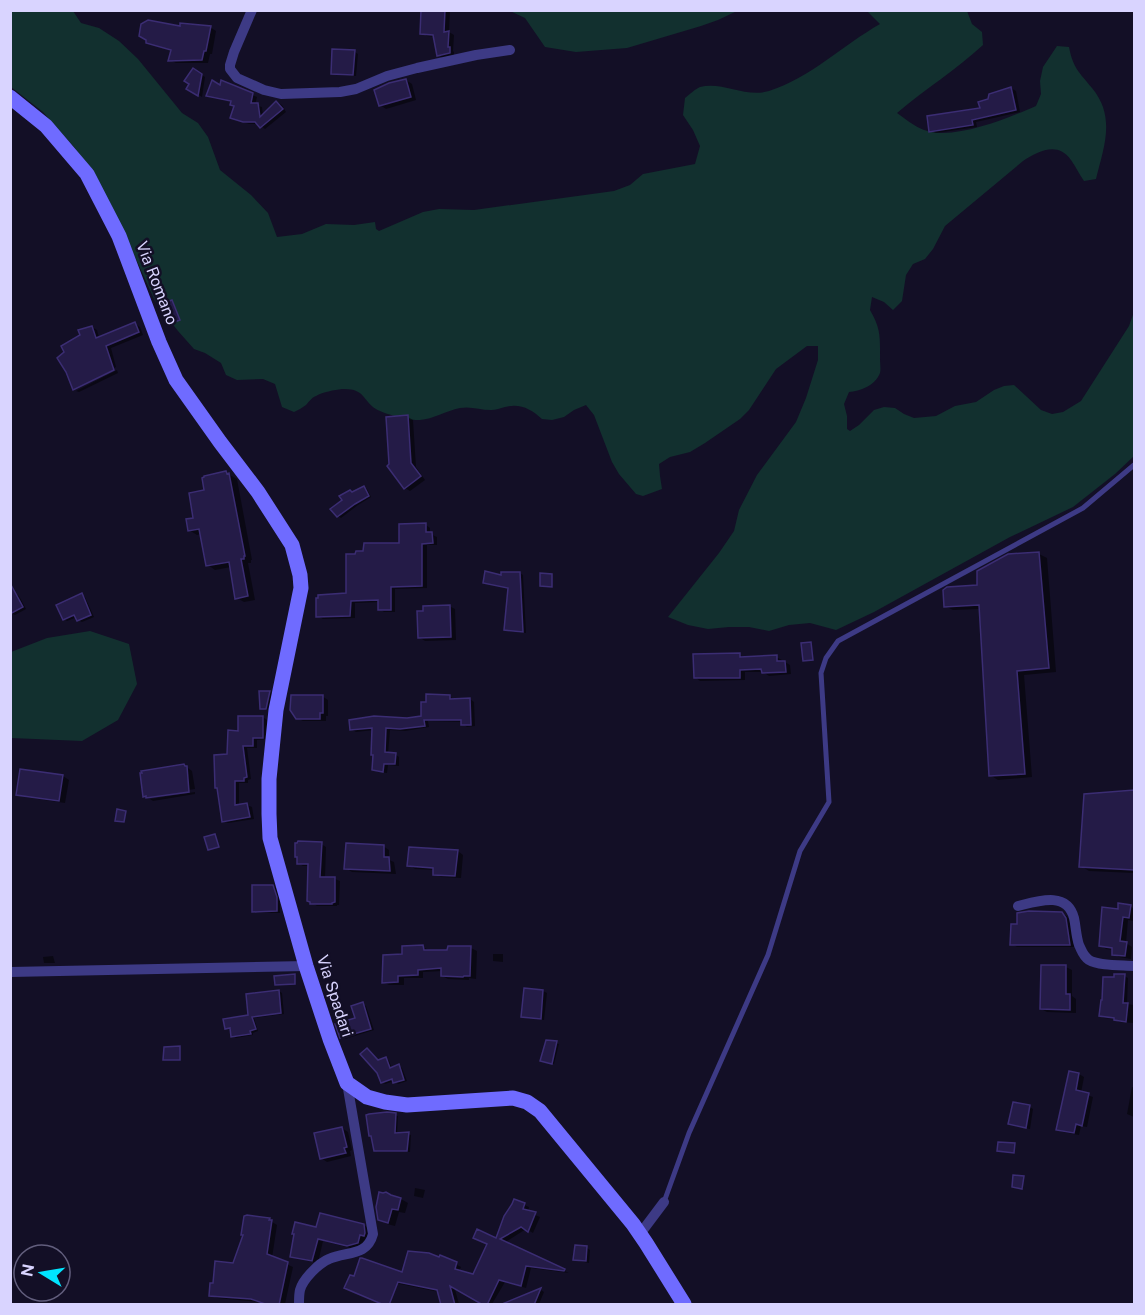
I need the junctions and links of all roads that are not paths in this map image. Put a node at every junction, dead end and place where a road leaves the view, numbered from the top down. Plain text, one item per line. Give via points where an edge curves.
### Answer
1 (252, 10) edge
2 (510, 50) dead end
3 (10, 97) edge
4 (1134, 465) edge
5 (258, 492) joint
6 (1018, 906) dead end
7 (306, 966) junction
8 (1134, 966) edge
9 (10, 972) edge
10 (347, 1083) junction
11 (664, 1202) joint
12 (640, 1234) junction
13 (299, 1305) edge
14 (684, 1305) edge

1 - 2 street via 230,69 237,78 281,94 356,89 417,68
3 - 5 street, Via Romano via 46,126 87,174 119,236 176,380
4 - 11 lane via 1083,508 856,630 838,641 826,658 821,673 829,802 800,851 768,955 689,1133
5 - 7 street, Via Spadari via 292,545 300,576 301,588 276,710 269,814 270,838
6 - 8 street via 1062,902 1074,917 1083,956 1092,962
7 - 9 street
7 - 10 street, Via Spadari
10 - 12 street via 367,1097 407,1105 513,1098 527,1102 540,1111
10 - 13 street via 373,1234 362,1249 329,1259 313,1270 300,1288
11 - 12 street
12 - 14 street

